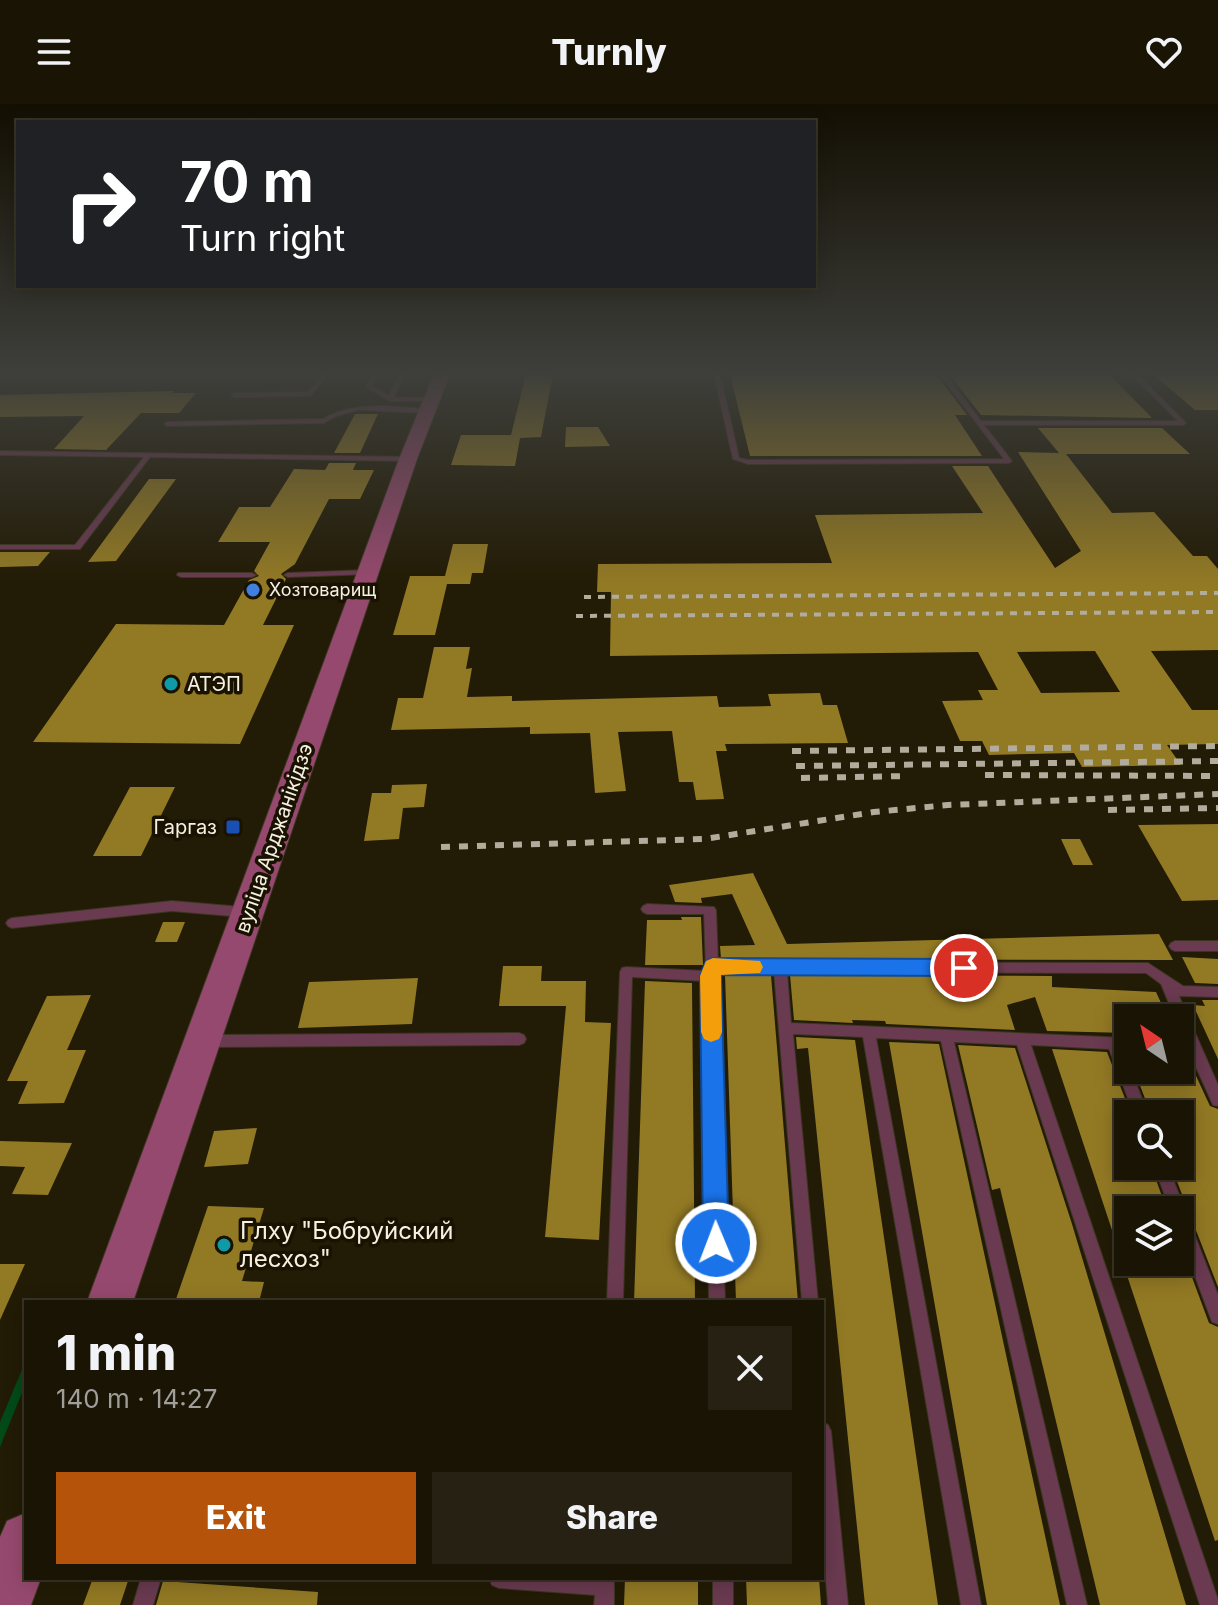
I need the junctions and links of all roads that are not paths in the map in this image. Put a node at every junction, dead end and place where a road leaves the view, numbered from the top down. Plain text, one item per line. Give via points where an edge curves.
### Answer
1 (414, 444) edge
2 (733, 444) edge
3 (996, 444) edge
4 (0, 453) edge
5 (148, 456) junction
6 (408, 459) junction
7 (0, 547) edge
8 (368, 572) junction
9 (181, 575) dead end
10 (252, 575) dead end
11 (288, 575) dead end
12 (647, 909) dead end
13 (248, 913) junction
14 (12, 923) dead end
15 (1175, 946) dead end
16 (1218, 946) edge
17 (780, 967) junction
18 (712, 972) junction
19 (1166, 980) junction
20 (1218, 992) edge
21 (1174, 1004) edge
22 (785, 1028) junction
23 (868, 1031) junction
24 (946, 1036) junction
25 (519, 1039) dead end
26 (1022, 1039) junction
27 (203, 1041) junction
28 (1114, 1044) edge
29 (1194, 1059) edge
30 (1218, 1100) edge
31 (1194, 1253) edge
32 (111, 1300) edge
33 (615, 1300) edge
34 (717, 1300) edge
35 (810, 1300) edge
36 (1218, 1316) edge
37 (824, 1453) edge
38 (24, 1546) edge
39 (150, 1580) edge
40 (516, 1580) edge
41 (723, 1580) edge
42 (604, 1590) edge
43 (3, 1605) edge
44 (143, 1605) edge
45 (723, 1605) edge
46 (838, 1605) edge
47 (971, 1605) edge
48 (1077, 1605) edge
49 (1210, 1605) edge

1 - 6 main road, вуліца Арджанікідзэ
2 - 3 lane via 736,459 748,462 1009,461
4 - 5 lane
5 - 6 lane
5 - 7 lane via 77,547
6 - 8 main road, вуліца Арджанікідзэ
8 - 11 lane
8 - 13 main road, вуліца Арджанікідзэ
9 - 10 lane
12 - 18 lane via 710,910
13 - 14 lane via 172,906
13 - 27 main road, вуліца Арджанікідзэ
15 - 16 lane
17 - 18 lane
17 - 19 lane via 1148,968
17 - 22 lane
18 - 33 lane via 626,972
18 - 34 lane
19 - 20 lane via 1181,991
19 - 21 lane
22 - 23 lane
22 - 35 lane
23 - 24 lane
23 - 47 lane
24 - 26 lane
24 - 48 lane
25 - 27 lane
26 - 28 lane
26 - 49 lane
27 - 32 main road, вуліца Арджанікідзэ
29 - 30 lane
31 - 36 lane
37 - 46 lane
38 - 43 main road
39 - 44 lane
40 - 42 lane
41 - 45 lane

